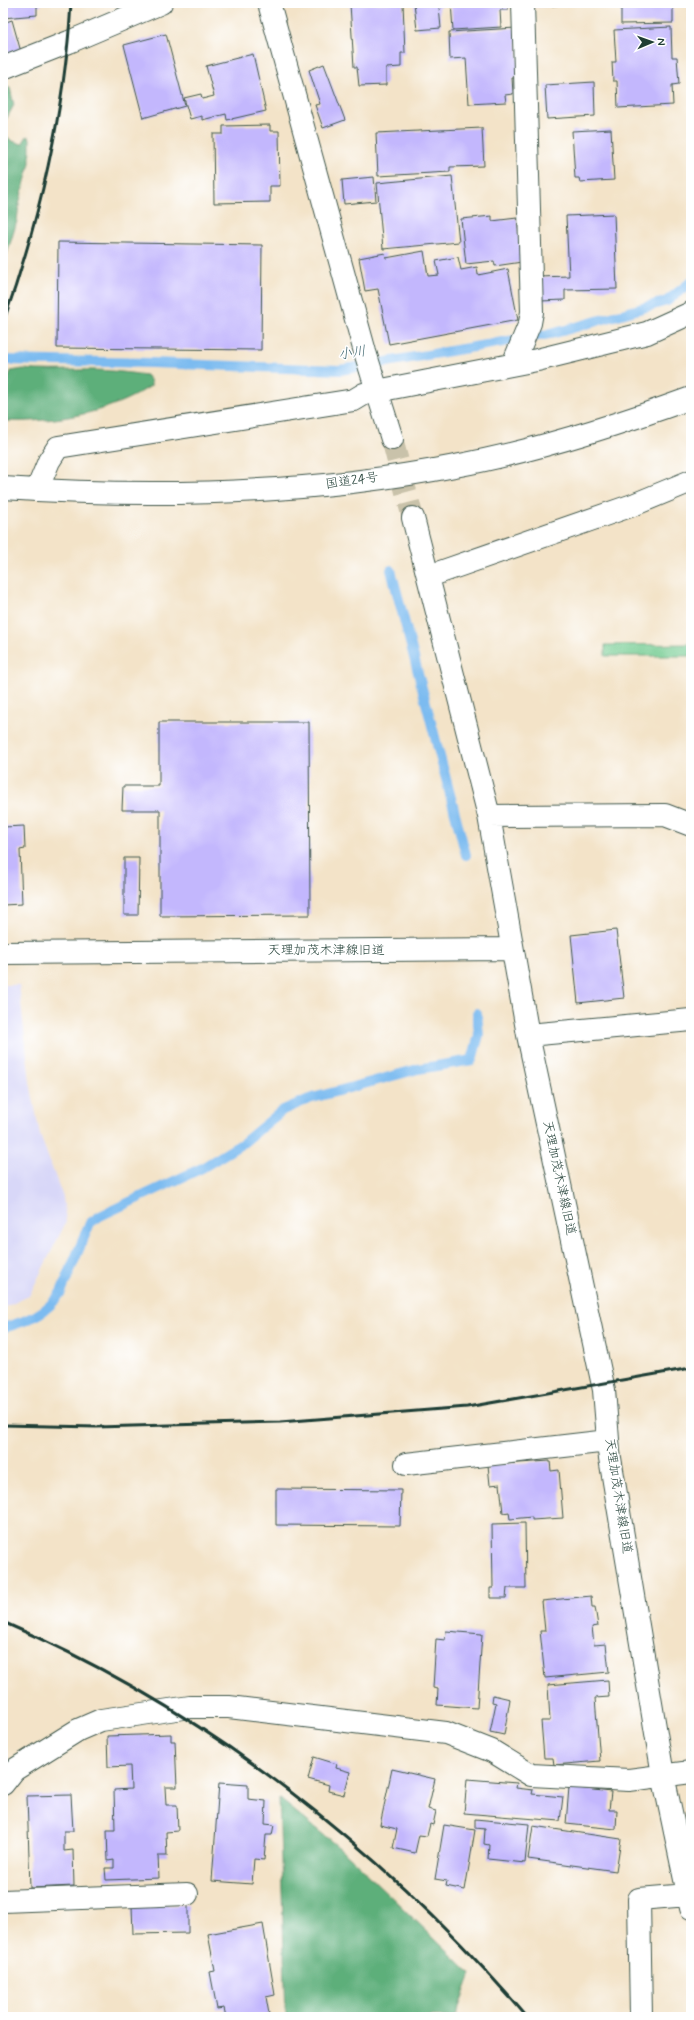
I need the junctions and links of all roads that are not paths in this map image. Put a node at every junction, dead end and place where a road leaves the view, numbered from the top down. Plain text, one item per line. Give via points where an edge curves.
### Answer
1 (161, 3) edge
2 (269, 3) edge
3 (523, 3) edge
4 (3, 68) edge
5 (691, 312) edge
6 (514, 360) junction
7 (376, 387) junction
8 (691, 398) edge
9 (392, 439) tunnel mouth
10 (691, 481) edge
11 (3, 488) edge
12 (37, 490) junction
13 (413, 518) tunnel mouth
14 (429, 576) junction
15 (489, 816) junction
16 (691, 825) edge
17 (511, 949) junction
18 (3, 953) edge
19 (691, 1020) edge
20 (528, 1035) junction
21 (608, 1442) junction
22 (406, 1464) dead end
23 (691, 1772) edge
24 (663, 1774) junction
25 (3, 1784) edge
26 (187, 1894) dead end
27 (3, 1901) edge
28 (689, 1901) edge
29 (641, 2017) edge

1 - 4 main road
2 - 7 main road
3 - 6 main road via 532,312
5 - 6 main road via 647,333 537,360
6 - 7 main road
7 - 9 main road
7 - 12 main road via 354,400 58,448 49,461
8 - 12 main road, 国道24号 via 578,436 526,450 455,466 337,484 276,490 198,493
10 - 14 main road via 633,505
11 - 12 main road, 国道24号
13 - 14 main road
14 - 15 main road
15 - 16 main road via 665,815
15 - 17 main road
17 - 18 main road, 天理加茂木津線旧道
17 - 20 main road, 天理加茂木津線旧道
19 - 20 main road
20 - 21 main road, 天理加茂木津線旧道 via 603,1383
21 - 22 main road
21 - 24 main road, 天理加茂木津線旧道
23 - 24 main road
24 - 25 main road via 628,1780 531,1775 492,1751 446,1733 229,1707 190,1707 101,1720 78,1730 14,1770
24 - 28 main road, 天理加茂木津線旧道
26 - 27 main road
28 - 29 main road via 639,1899

